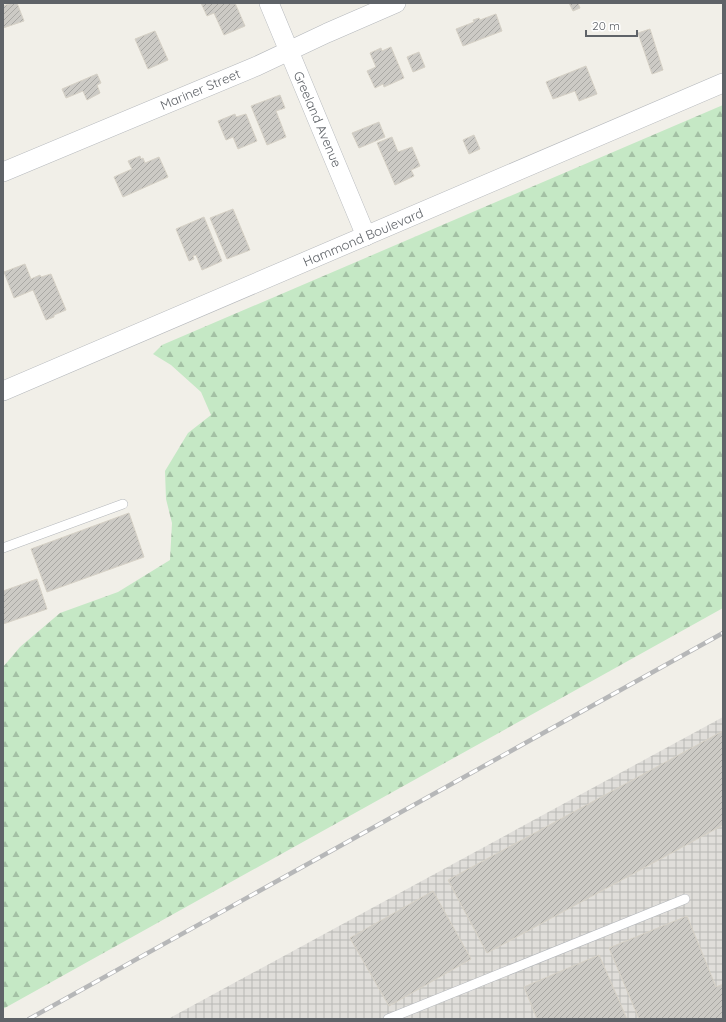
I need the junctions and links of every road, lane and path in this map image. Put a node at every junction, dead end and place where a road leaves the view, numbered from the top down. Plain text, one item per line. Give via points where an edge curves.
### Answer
1 (269, 3) edge
2 (396, 3) edge
3 (289, 51) junction
4 (723, 83) edge
5 (3, 172) edge
6 (366, 236) junction
7 (3, 391) edge
8 (123, 504) dead end
9 (3, 548) edge
10 (684, 899) dead end
11 (388, 1019) edge

1 - 3 street, Greeland Avenue
2 - 3 street, Mariner Street
3 - 5 street, Mariner Street
3 - 6 street, Greeland Avenue
4 - 6 street, Hammond Boulevard
6 - 7 street, Hammond Boulevard
8 - 9 lane
10 - 11 lane

